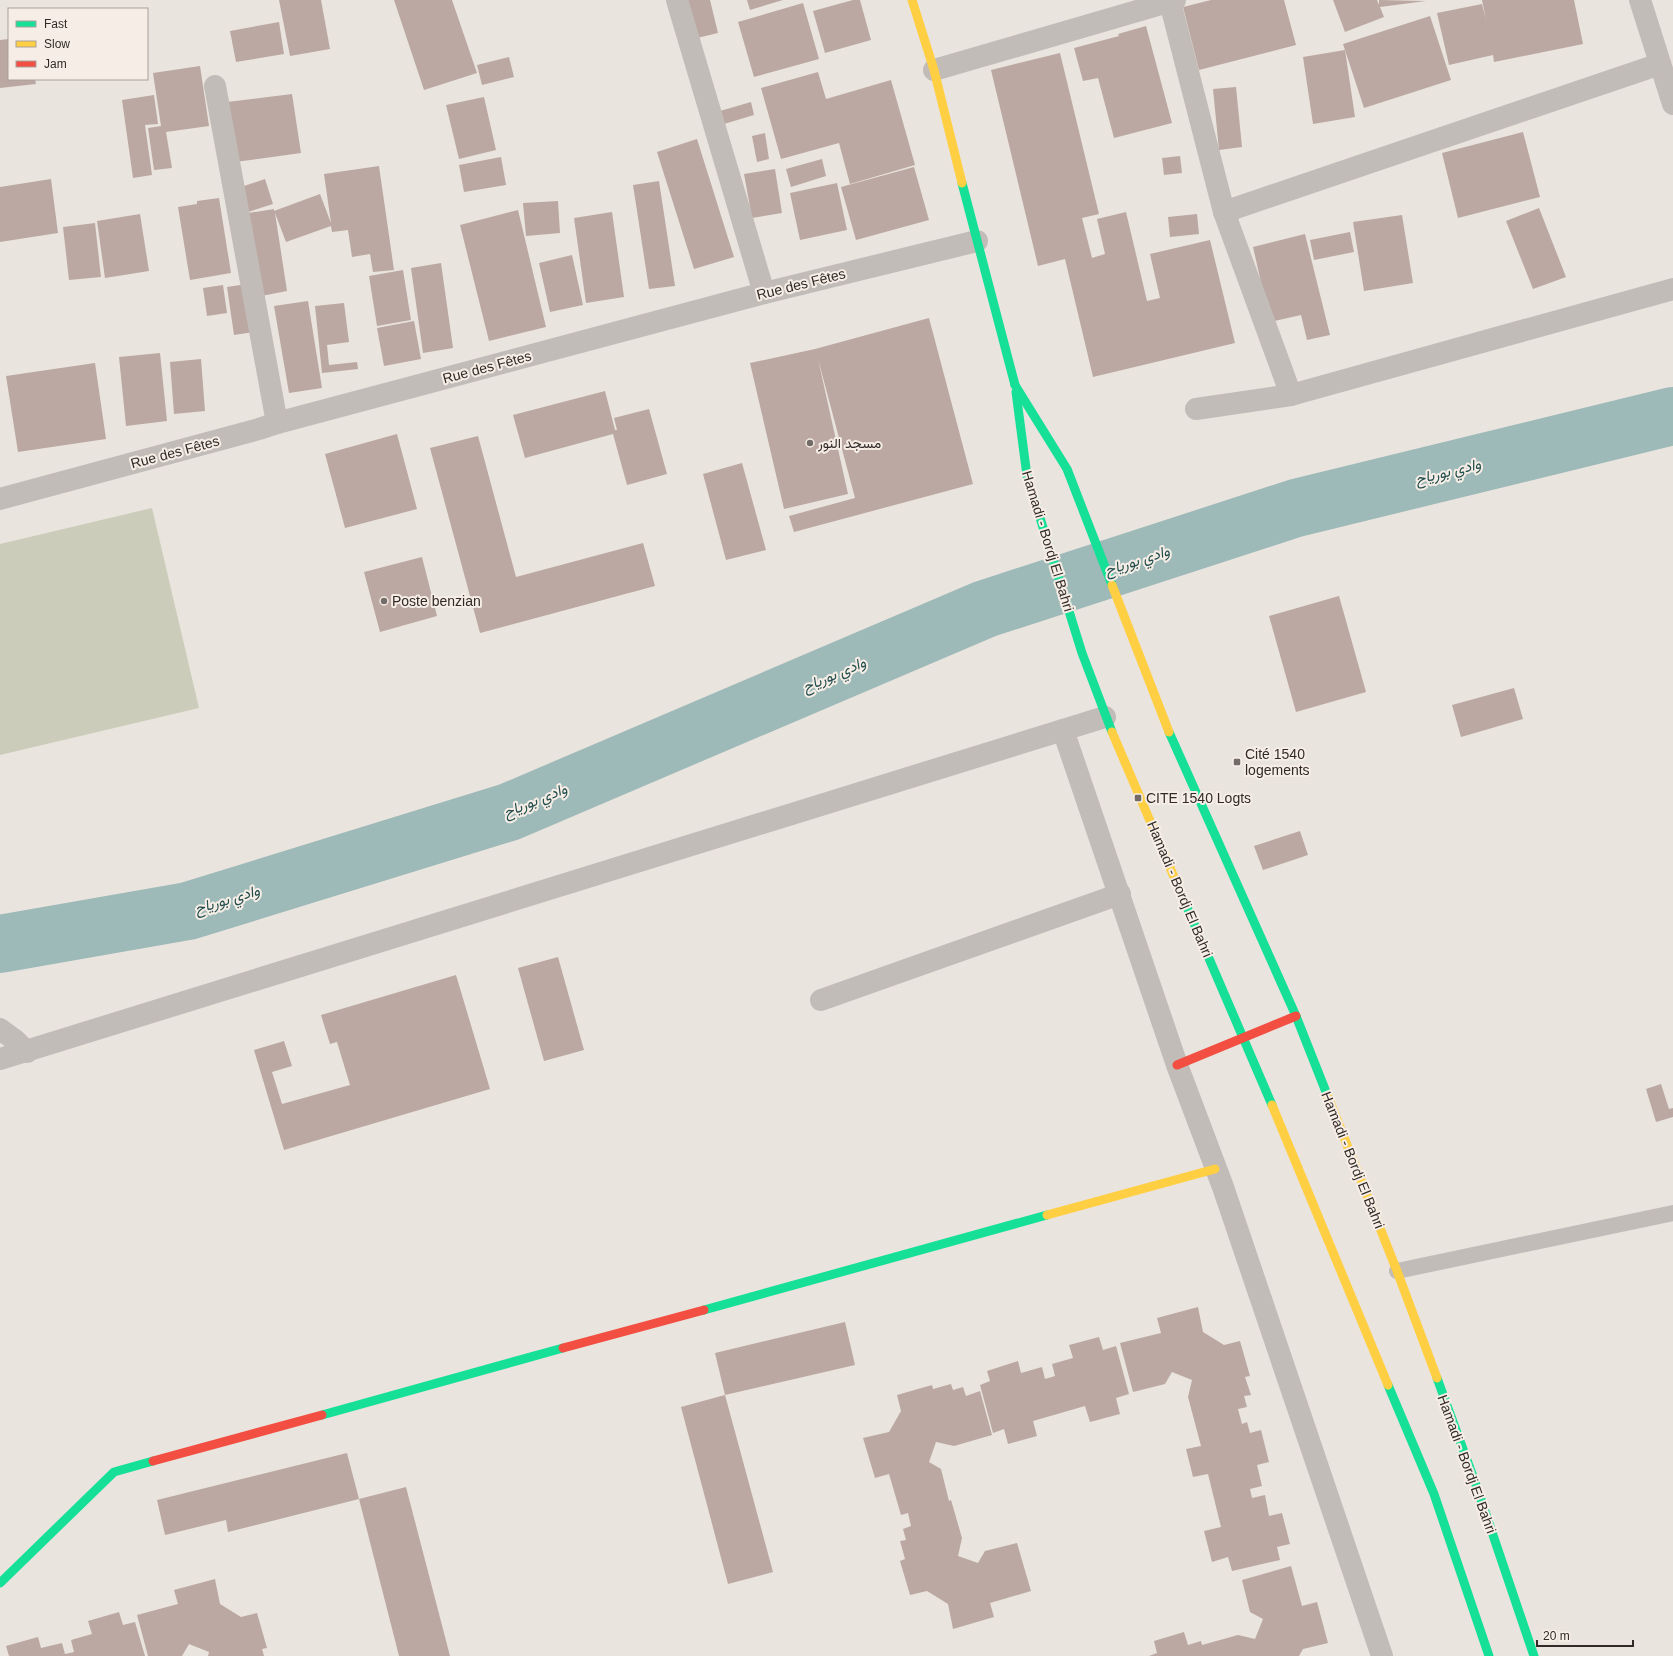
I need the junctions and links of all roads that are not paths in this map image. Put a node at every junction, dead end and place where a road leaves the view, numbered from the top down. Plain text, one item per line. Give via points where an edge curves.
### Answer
1 (677, 0) edge
2 (912, 0) edge
3 (1640, 0) edge
4 (1172, 1) edge
5 (1660, 64) junction
6 (934, 70) junction
7 (215, 86) dead end
8 (1673, 104) edge
9 (1224, 212) junction
10 (976, 241) junction
11 (1673, 290) edge
12 (764, 293) junction
13 (1015, 385) junction
14 (1291, 395) junction
15 (1196, 409) dead end
16 (277, 423) junction
17 (0, 499) edge
18 (1105, 717) junction
19 (1063, 730) junction
20 (1120, 894) junction
21 (821, 1000) dead end
22 (1296, 1016) junction
23 (0, 1029) edge
24 (1244, 1038) junction
25 (27, 1052) junction
26 (0, 1059) edge
27 (1177, 1065) junction
28 (1215, 1169) junction
29 (1673, 1213) edge
30 (1397, 1271) junction
31 (0, 1583) edge
32 (1382, 1656) edge
33 (1489, 1656) edge
34 (1534, 1656) edge

1 - 12 street
2 - 6 main road
3 - 5 street
4 - 6 street
4 - 9 street
5 - 8 street
5 - 9 street
6 - 10 main road
7 - 16 street
9 - 14 street
10 - 12 street, Rue des Fêtes
10 - 13 main road
11 - 14 street
12 - 16 street, Rue des Fêtes
13 - 18 main road, Hamadi - Bordj El Bahri via 1027,476 1082,653
13 - 22 main road, Hamadi - Bordj El Bahri via 1067,468 1174,745
14 - 15 street
16 - 17 street, Rue des Fêtes
18 - 19 street
18 - 24 main road, Hamadi - Bordj El Bahri
19 - 20 street
19 - 25 street
20 - 21 street
20 - 27 street
22 - 24 main road
22 - 30 main road, Hamadi - Bordj El Bahri
23 - 25 street
24 - 27 main road
24 - 33 main road, Hamadi - Bordj El Bahri via 1434,1494
25 - 26 street
27 - 28 street
28 - 31 main road via 114,1472
28 - 32 street
29 - 30 lane
30 - 34 main road, Hamadi - Bordj El Bahri via 1475,1482

